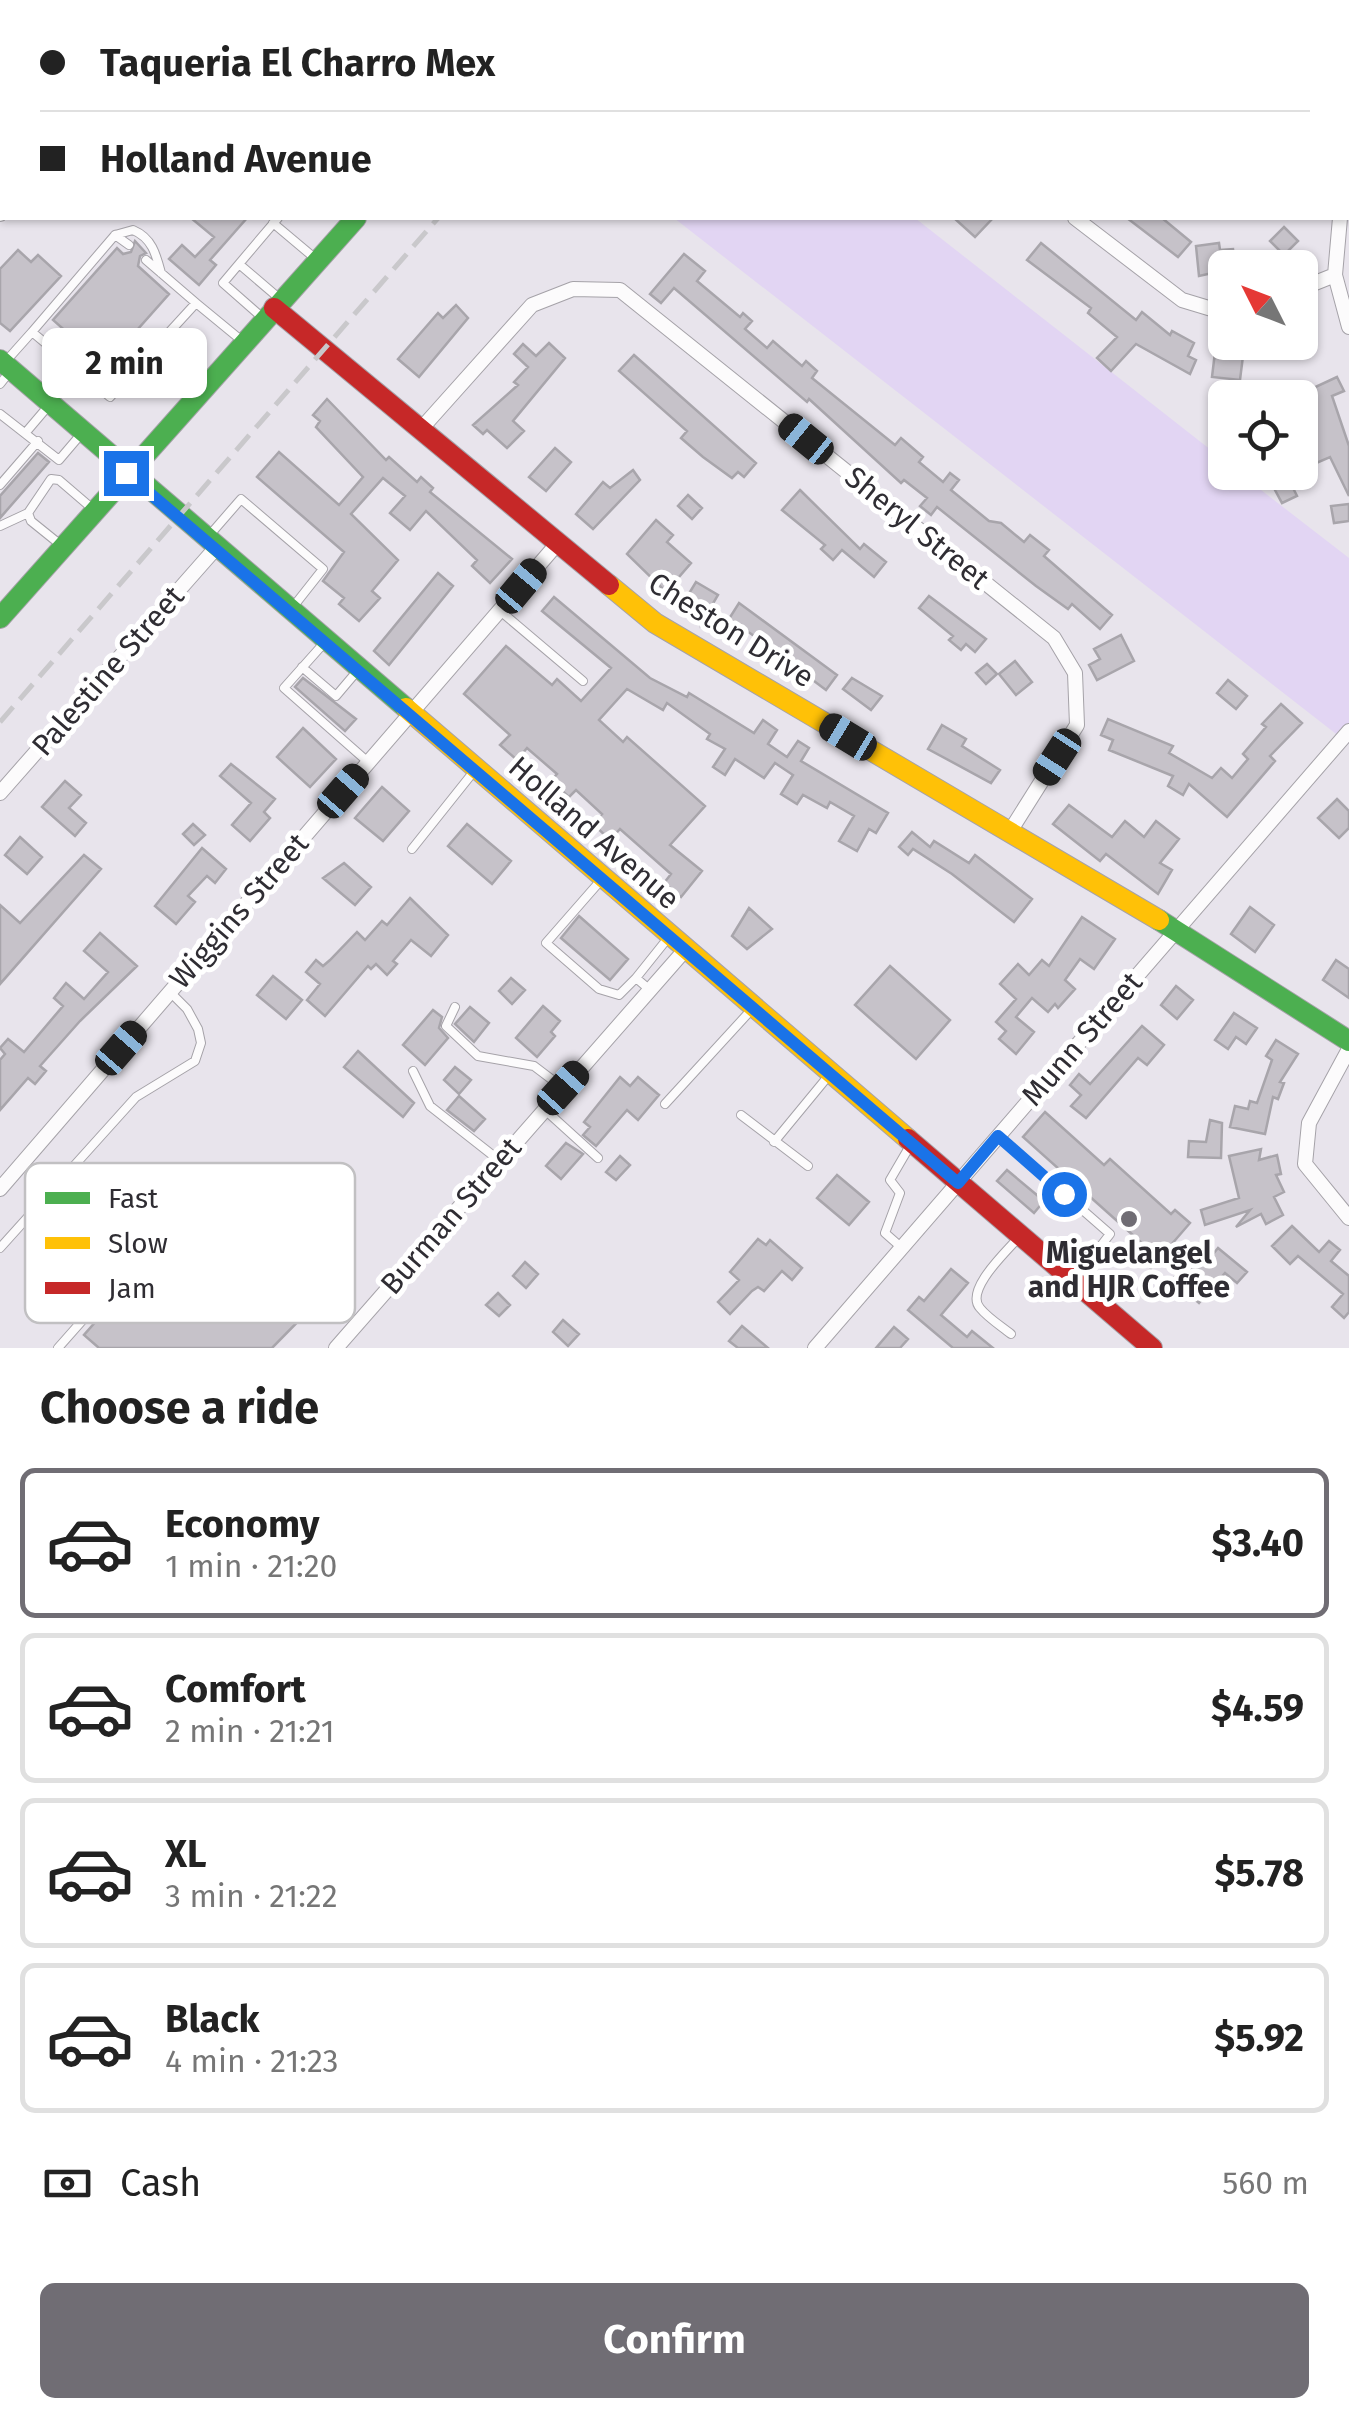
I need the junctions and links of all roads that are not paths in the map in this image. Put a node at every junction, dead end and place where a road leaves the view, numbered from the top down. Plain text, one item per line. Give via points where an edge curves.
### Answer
1 (276, 220) edge
2 (354, 220) edge
3 (1077, 220) edge
4 (1340, 220) edge
5 (116, 235) junction
6 (128, 245) dead end
7 (146, 260) dead end
8 (318, 260) junction
9 (239, 264) junction
10 (160, 272) junction
11 (1336, 275) junction
12 (1318, 282) edge
13 (196, 303) junction
14 (1208, 308) edge
15 (273, 309) junction
16 (1349, 327) edge
17 (32, 332) junction
18 (243, 342) junction
19 (4, 369) edge
20 (51, 404) junction
21 (0, 414) edge
22 (421, 429) junction
23 (27, 431) junction
24 (82, 433) junction
25 (38, 441) junction
26 (58, 460) junction
27 (126, 473) junction
28 (51, 478) junction
29 (0, 486) edge
30 (94, 510) junction
31 (28, 512) junction
32 (0, 526) edge
33 (210, 544) junction
34 (557, 544) junction
35 (62, 546) junction
36 (500, 610) junction
37 (289, 612) junction
38 (0, 618) edge
39 (325, 642) junction
40 (302, 667) junction
41 (358, 670) junction
42 (583, 681) dead end
43 (409, 714) junction
44 (1349, 731) edge
45 (368, 762) junction
46 (475, 770) junction
47 (0, 794) edge
48 (1009, 833) junction
49 (412, 849) dead end
50 (602, 879) junction
51 (1176, 930) junction
52 (677, 943) junction
53 (636, 978) junction
54 (650, 990) junction
55 (170, 992) junction
56 (456, 1006) dead end
57 (753, 1008) junction
58 (1349, 1041) edge
59 (1349, 1049) edge
60 (413, 1071) dead end
61 (830, 1074) junction
62 (563, 1088) junction
63 (666, 1104) dead end
64 (544, 1110) junction
65 (741, 1114) dead end
66 (998, 1136) junction
67 (774, 1142) junction
68 (912, 1143) junction
69 (598, 1158) dead end
70 (500, 1161) junction
71 (78, 1163) edge
72 (808, 1166) dead end
73 (958, 1183) junction
74 (0, 1188) edge
75 (1349, 1218) edge
76 (25, 1223) edge
77 (1020, 1236) junction
78 (0, 1248) edge
79 (902, 1248) junction
80 (1074, 1281) junction
81 (80, 1323) edge
82 (1011, 1334) dead end
83 (58, 1348) edge
84 (336, 1348) edge
85 (816, 1348) edge
86 (1152, 1348) edge

1 - 8 lane
1 - 9 lane
2 - 8 main road
3 - 14 street via 1182,300
4 - 11 street
5 - 6 lane
5 - 10 lane via 143,235
5 - 17 lane
7 - 10 lane
8 - 15 main road
9 - 15 lane
9 - 15 lane via 223,283
10 - 13 lane
11 - 12 street
11 - 16 street
13 - 17 lane via 110,397
13 - 18 lane
15 - 18 main road
15 - 22 main road, Cheston Drive
17 - 19 lane
18 - 27 main road
19 - 20 main road, Holland Avenue
20 - 23 lane
20 - 24 main road, Holland Avenue
21 - 23 lane
22 - 34 main road, Cheston Drive
22 - 48 street, Sheryl Street via 532,305 573,289 620,290 1054,638 1076,674 1077,725
23 - 25 lane
24 - 26 lane
24 - 27 main road, Holland Avenue
25 - 26 lane
25 - 29 lane
26 - 28 lane
27 - 30 main road
27 - 33 main road, Holland Avenue
28 - 30 lane
28 - 31 lane
30 - 35 main road
31 - 32 lane
31 - 35 lane
33 - 37 main road, Holland Avenue
33 - 37 lane via 240,499 323,568
33 - 47 street, Palestine Street
34 - 36 street, Wiggins Street
34 - 48 main road, Cheston Drive via 655,623
35 - 38 main road
36 - 42 lane
36 - 43 street, Wiggins Street
37 - 39 main road, Holland Avenue
39 - 40 lane
39 - 41 main road, Holland Avenue
40 - 41 lane via 336,696
40 - 45 lane via 284,688
41 - 43 main road, Holland Avenue
43 - 45 street, Wiggins Street
43 - 46 main road, Holland Avenue
44 - 51 street, Munn Street
45 - 55 street, Wiggins Street
46 - 49 lane
46 - 50 main road, Holland Avenue
48 - 51 main road, Cheston Drive
50 - 52 main road, Holland Avenue
50 - 53 lane via 546,943 600,989 620,994
51 - 58 main road, Cheston Drive
51 - 66 street, Munn Street
52 - 53 lane
52 - 54 street, Burman Street
52 - 57 main road, Holland Avenue
53 - 54 lane
54 - 62 street, Burman Street
55 - 71 lane via 198,1029 194,1061 136,1097
55 - 74 street, Wiggins Street
56 - 62 lane via 446,1026 478,1056 534,1066
57 - 61 main road, Holland Avenue
57 - 63 lane
59 - 75 street via 1309,1123 1305,1164
60 - 70 lane via 430,1106
61 - 67 lane
61 - 68 main road, Holland Avenue
62 - 64 street, Burman Street
64 - 69 lane
64 - 70 street, Burman Street
65 - 67 lane
66 - 73 street, Munn Street
66 - 80 lane via 1110,1234
67 - 72 lane
68 - 73 main road, Holland Avenue
68 - 79 lane via 890,1180 900,1192 885,1233
70 - 84 street, Burman Street
73 - 77 main road, Holland Avenue
73 - 79 street, Munn Street
76 - 78 lane
77 - 80 main road, Holland Avenue
77 - 82 lane via 975,1298
79 - 85 street, Munn Street
80 - 86 main road, Holland Avenue
81 - 83 lane

